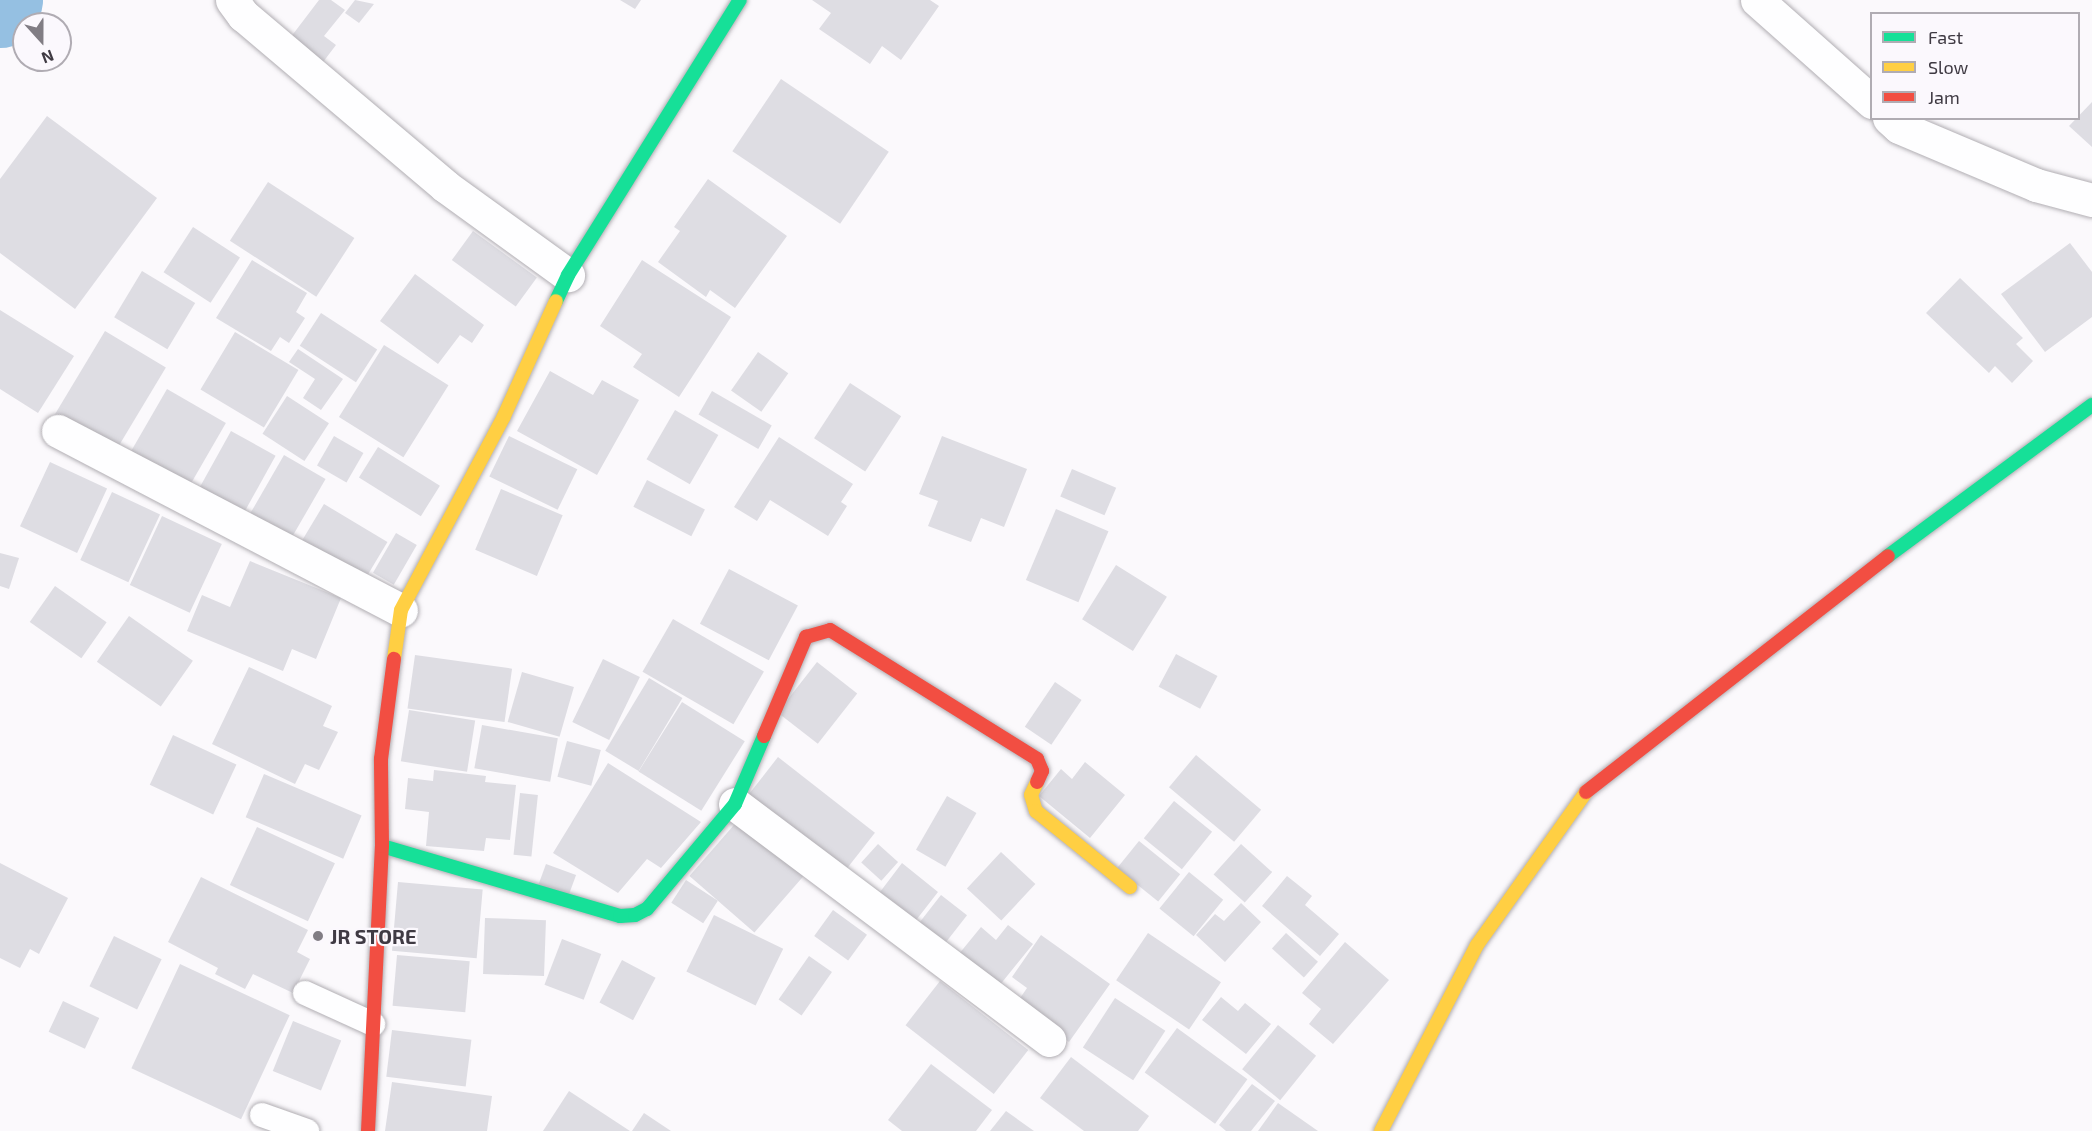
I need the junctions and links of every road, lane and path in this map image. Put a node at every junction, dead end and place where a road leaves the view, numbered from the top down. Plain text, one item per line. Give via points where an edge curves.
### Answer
1 (232, 0) edge
2 (740, 0) edge
3 (1757, 0) edge
4 (1870, 100) edge
5 (1891, 120) edge
6 (2092, 200) edge
7 (568, 275) junction
8 (2092, 405) edge
9 (58, 431) dead end
10 (400, 610) junction
11 (735, 804) junction
12 (382, 846) junction
13 (1130, 887) dead end
14 (305, 993) dead end
15 (373, 1024) junction
16 (1049, 1040) dead end
17 (262, 1114) dead end
18 (307, 1131) edge
19 (368, 1131) edge
20 (1381, 1131) edge

1 - 7 street via 243,15 445,186
2 - 7 street
3 - 4 street
5 - 6 street via 1899,127 2036,185
7 - 10 street via 499,426
8 - 20 street via 1937,518 1590,787 1477,945
9 - 10 street
10 - 12 street via 381,759
11 - 12 street via 646,909 635,915 620,916
11 - 13 street via 806,637 830,630 1037,759 1042,771 1031,795 1036,811
11 - 16 street
12 - 15 street
14 - 15 lane
15 - 19 street
17 - 18 lane

